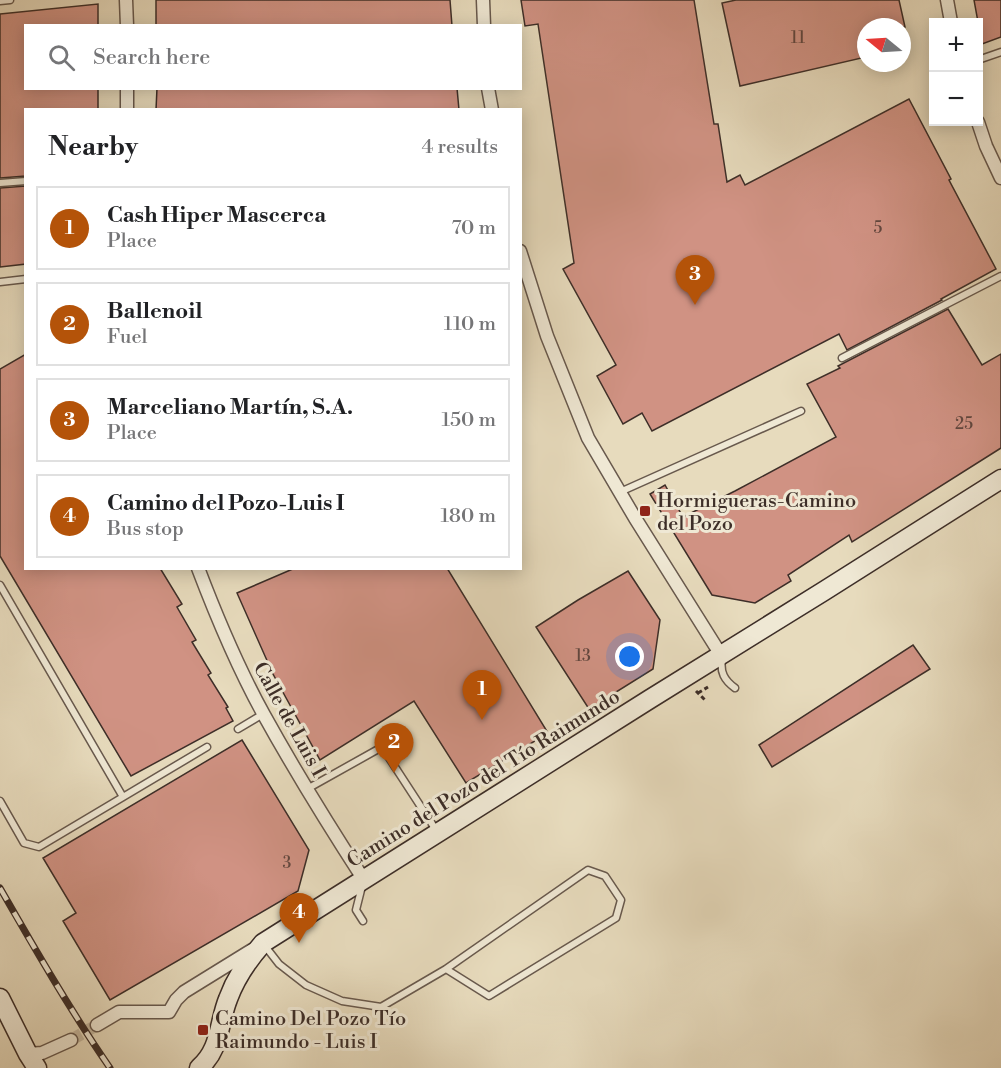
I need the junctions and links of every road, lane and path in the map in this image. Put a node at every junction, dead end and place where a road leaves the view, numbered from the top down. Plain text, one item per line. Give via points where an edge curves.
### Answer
1 (10, 0) edge
2 (126, 0) edge
3 (483, 0) edge
4 (947, 0) edge
5 (0, 1) edge
6 (950, 18) edge
7 (126, 24) edge
8 (484, 24) edge
9 (1001, 52) edge
10 (983, 58) edge
11 (127, 90) edge
12 (488, 90) edge
13 (127, 108) edge
14 (492, 108) edge
15 (979, 126) edge
16 (1001, 178) edge
17 (24, 181) edge
18 (0, 183) edge
19 (522, 257) edge
20 (1001, 276) edge
21 (24, 279) edge
22 (0, 282) edge
23 (842, 358) dead end
24 (801, 411) dead end
25 (1001, 478) edge
26 (619, 492) junction
27 (199, 570) edge
28 (0, 585) edge
29 (721, 655) junction
30 (693, 687) dead end
31 (708, 687) dead end
32 (735, 688) dead end
33 (698, 693) junction
34 (706, 701) dead end
35 (263, 714) junction
36 (238, 729) dead end
37 (207, 747) dead end
38 (306, 789) junction
39 (123, 797) junction
40 (0, 801) edge
41 (438, 833) junction
42 (364, 880) junction
43 (363, 921) dead end
44 (263, 943) junction
45 (446, 969) junction
46 (0, 998) edge
47 (97, 1025) tunnel mouth
48 (70, 1040) tunnel mouth
49 (33, 1061) edge
50 (199, 1068) edge

1 - 5 lane
2 - 7 street
3 - 8 street
4 - 6 street
9 - 10 lane
11 - 13 street
12 - 14 street
15 - 16 street
17 - 18 lane
19 - 26 street via 547,336 588,438
20 - 23 lane
21 - 22 lane
24 - 26 lane
25 - 29 street, Camino del Pozo del Tío Raimundo
26 - 29 street
27 - 35 street, Calle de Luis I
28 - 39 lane
29 - 32 lane via 721,671
29 - 41 street, Camino del Pozo del Tío Raimundo
30 - 33 path
31 - 33 path
33 - 34 path
35 - 36 lane
35 - 38 street, Calle de Luis I
37 - 39 lane
38 - 41 lane via 382,747
38 - 42 street, Calle de Luis I
39 - 40 lane via 39,847 24,843
41 - 42 street, Camino del Pozo del Tío Raimundo
42 - 43 lane via 356,909
42 - 44 street, Camino del Pozo del Tío Raimundo
44 - 45 lane via 279,964 306,985 342,1001 381,1007
44 - 47 street, Camino del Pozo del Tío Raimundo via 184,992 169,1012 119,1012
44 - 50 street, Camino del Pozo del Tío Raimundo via 238,976 227,1000 216,1045
45 - 45 lane via 489,996 616,918 621,900 604,876 588,870
46 - 49 street
48 - 49 street

